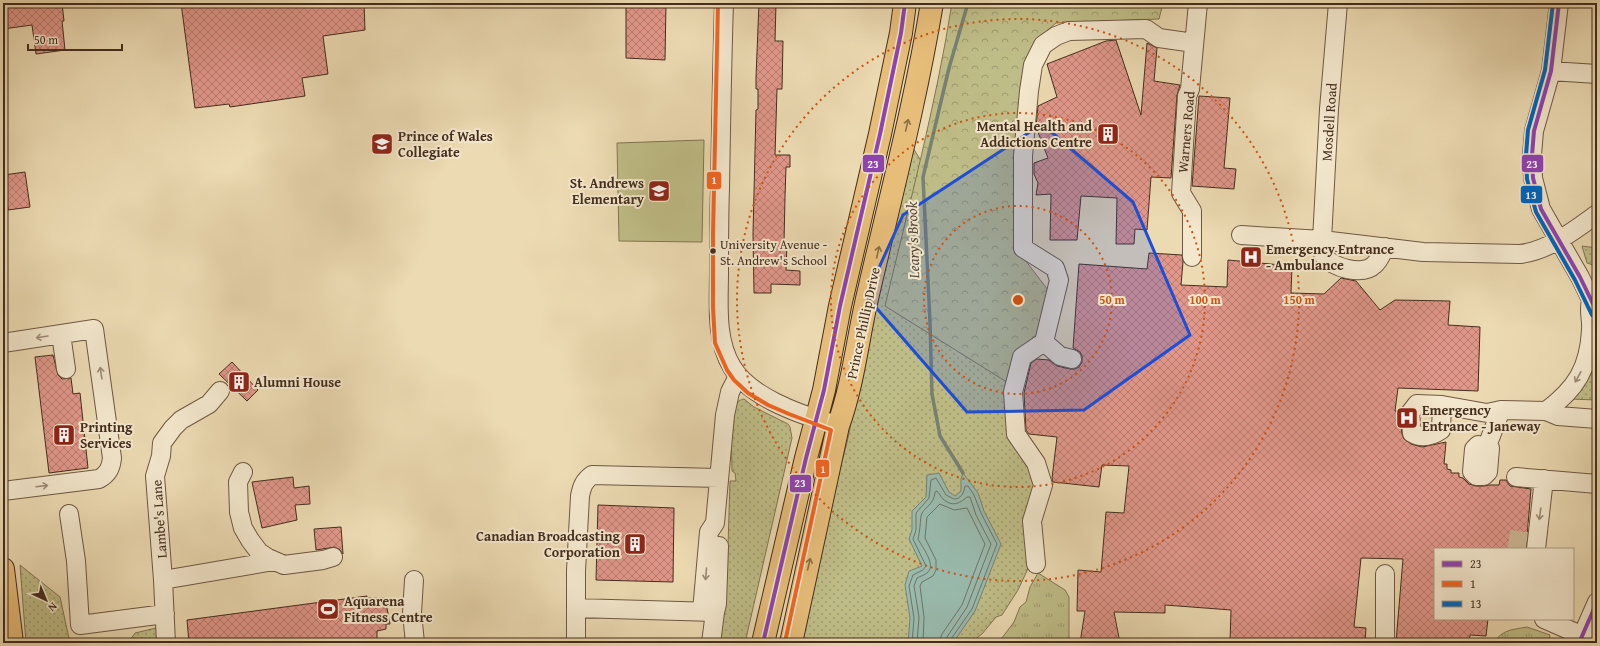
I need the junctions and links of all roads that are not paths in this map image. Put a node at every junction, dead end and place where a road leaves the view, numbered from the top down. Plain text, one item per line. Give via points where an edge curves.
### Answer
1 (724, 3) edge
2 (905, 3) edge
3 (932, 3) edge
4 (1198, 3) edge
5 (1338, 3) edge
6 (1559, 3) edge
7 (1194, 43) junction
8 (1551, 70) junction
9 (1597, 74) edge
10 (1597, 214) edge
11 (1241, 235) dead end
12 (1322, 240) junction
13 (1558, 240) junction
14 (1385, 247) junction
15 (1192, 258) dead end
16 (1594, 305) edge
17 (61, 334) junction
18 (1044, 342) junction
19 (3, 343) edge
20 (1072, 359) dead end
21 (66, 369) dead end
22 (738, 376) junction
23 (220, 391) dead end
24 (1442, 405) dead end
25 (1501, 410) junction
26 (1546, 410) junction
27 (817, 419) junction
28 (1597, 419) edge
29 (838, 426) junction
30 (1487, 446) dead end
31 (243, 472) dead end
32 (1516, 477) dead end
33 (719, 478) junction
34 (1544, 479) junction
35 (1597, 484) edge
36 (3, 491) edge
37 (69, 514) dead end
38 (1536, 548) edge
39 (332, 557) dead end
40 (274, 561) junction
41 (1036, 564) dead end
42 (3, 569) edge
43 (1385, 574) dead end
44 (163, 580) junction
45 (414, 580) dead end
46 (1597, 602) edge
47 (576, 608) junction
48 (708, 612) junction
49 (165, 614) junction
50 (1546, 620) edge
51 (1581, 640) edge
52 (12, 643) edge
53 (166, 643) edge
54 (415, 643) edge
55 (576, 643) edge
56 (711, 643) edge
57 (763, 643) edge
58 (791, 643) edge
59 (1385, 643) edge

1 - 22 street via 718,234 720,326 726,356
2 - 27 main road, Prince Phillip Drive via 880,134
29 -> 3 main road, Prince Phillip Drive via 847,402 868,292 920,72
4 - 7 street, Warners Road
5 - 12 street, Mosdell Road
6 - 8 street
7 - 15 street, Warners Road via 1190,89 1187,96 1181,193 1192,211
7 - 18 street via 1159,38 1146,29 1069,31 1043,45 1033,65 1022,189 1023,248 1055,268 1059,280
8 - 9 street
8 - 13 street via 1534,131 1532,155 1533,178 1539,201
10 - 13 street
11 - 12 street
12 - 14 street
12 - 14 street, Mosdell Road via 1323,254 1337,267 1365,270 1380,259
13 - 14 street via 1534,252 1516,254 1422,252
13 - 16 street
16 -> 26 street via 1588,310 1591,325 1590,343 1582,369 1575,384
17 -> 19 street
17 - 21 street
36 -> 17 street via 99,479 111,467 107,412 94,329
18 - 20 street via 1060,356
18 - 41 street via 1022,357 1013,392 1016,434 1036,463 1043,485 1032,521
22 - 27 street via 771,400
22 - 33 street via 730,392 725,415
23 - 44 street, Lambe's Lane via 209,404 180,420 162,443 155,476
24 - 25 street via 1487,413
25 - 26 street
25 - 30 street
26 - 28 street via 1558,416
27 - 29 street
27 - 57 main road, Prince Phillip Drive
58 -> 29 main road, Prince Phillip Drive
31 - 40 street via 238,482 237,493 243,528 259,552
32 - 34 street
33 - 47 street via 592,475 586,480 580,496
33 - 48 street via 715,523 720,530 717,604
34 - 35 street
34 -> 38 street
37 - 49 street via 76,561 80,625
39 - 40 street via 284,565
40 - 44 street, Lambe's Lane
42 - 52 main road
43 - 59 street
44 - 49 street, Lambe's Lane
45 - 54 street via 412,613
46 - 51 street
47 - 48 street
47 - 55 street
48 - 56 street
49 - 53 street, Lambe's Lane
50 - 51 street

